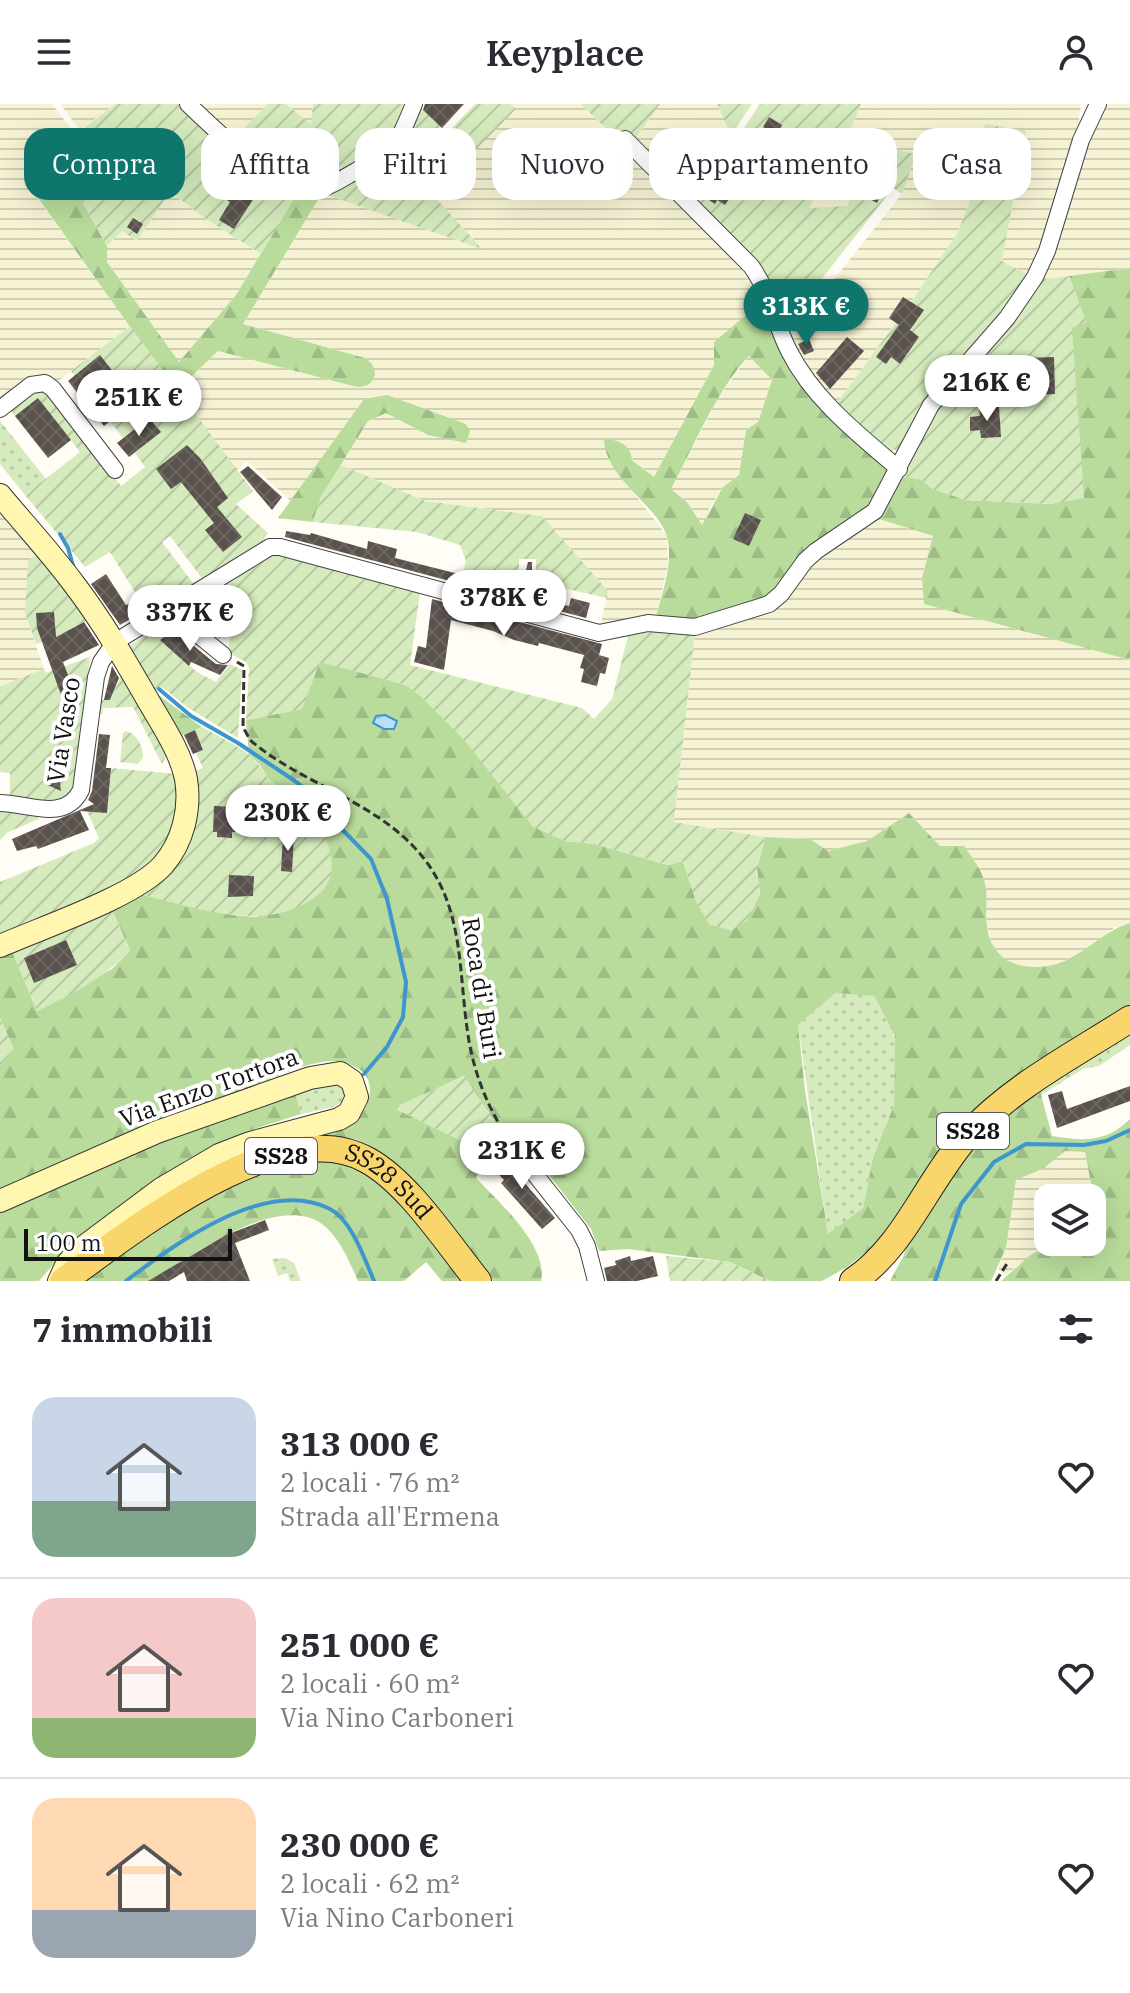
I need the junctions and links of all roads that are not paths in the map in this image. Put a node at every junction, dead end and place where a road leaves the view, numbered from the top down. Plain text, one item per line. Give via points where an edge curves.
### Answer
1 (188, 104) edge
2 (414, 104) edge
3 (1098, 104) edge
4 (633, 147) edge
5 (0, 409) edge
6 (899, 469) junction
7 (115, 470) dead end
8 (0, 495) edge
9 (169, 611) junction
10 (115, 642) junction
11 (223, 655) road end
12 (0, 803) edge
13 (0, 946) edge
14 (1130, 1019) edge
15 (511, 1144) road end
16 (0, 1201) edge
17 (61, 1281) edge
18 (478, 1281) edge
19 (596, 1281) edge
20 (853, 1281) edge

1 - 2 street via 281,182 307,191 337,181 393,148
3 - 6 street via 1035,277 1007,318 931,405
4 - 6 street via 751,266 806,380
5 - 7 street via 31,385 45,383
6 - 9 street via 875,511 811,555 774,601 695,627 648,623 599,633 275,546
8 - 10 main road
9 - 10 street
9 - 11 street
10 - 12 street, Via Vasco via 96,677 78,797 48,810
10 - 13 main road via 184,771 181,835 164,863 136,886
14 - 20 main road, SS28 via 1023,1088 976,1127 884,1255
15 - 19 street via 579,1230
16 - 17 main road, Via Enzo Tortora via 157,1132 310,1078 340,1073 352,1081 357,1097 349,1113 235,1148 180,1177 78,1251
17 - 18 main road, SS28 Sud / SS28 via 221,1176 323,1149 359,1155 390,1176

